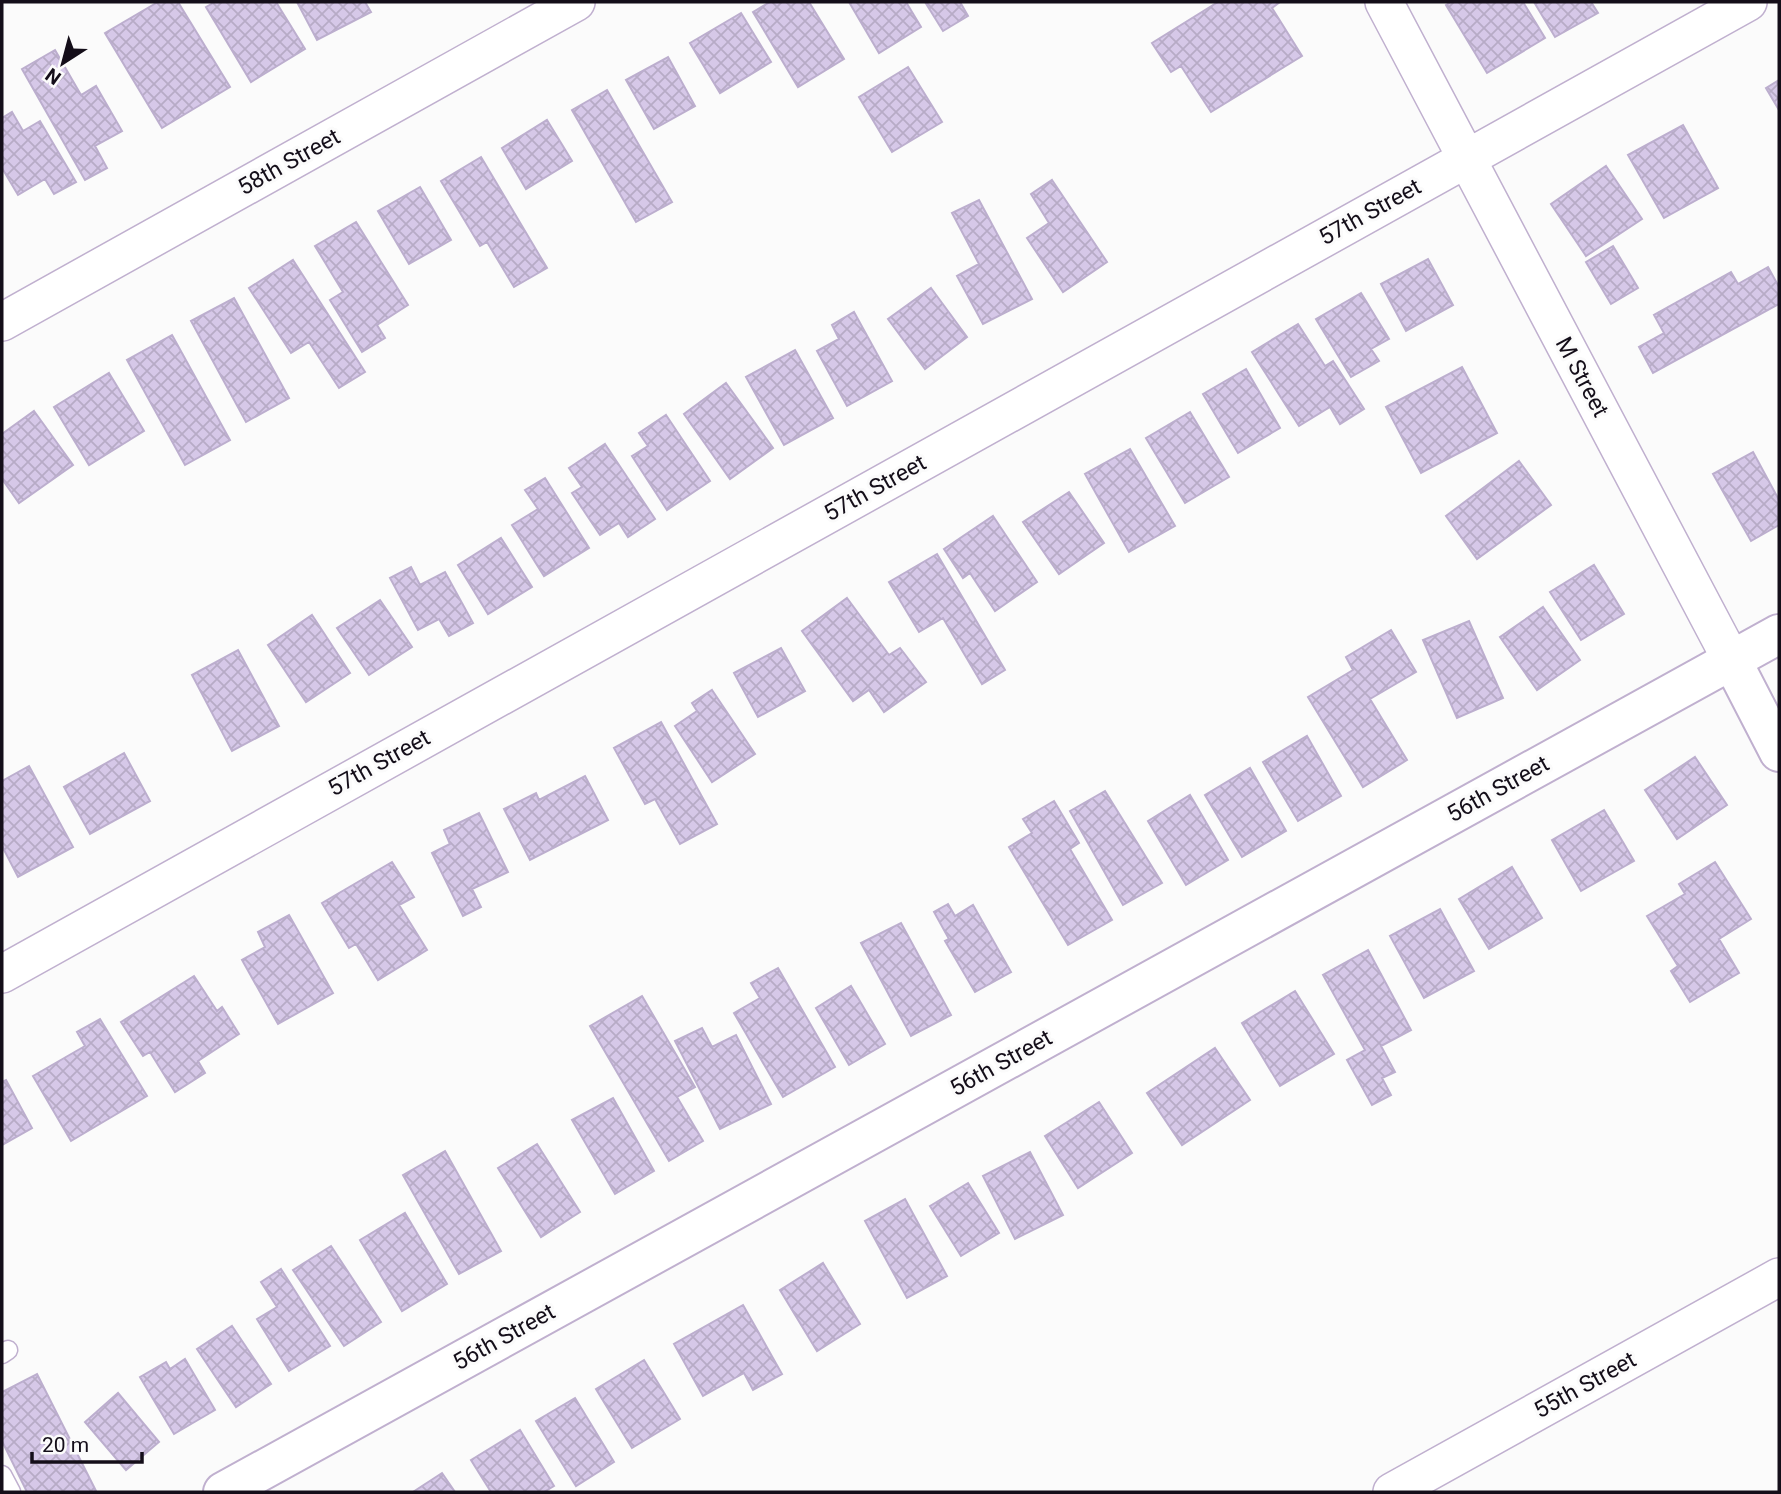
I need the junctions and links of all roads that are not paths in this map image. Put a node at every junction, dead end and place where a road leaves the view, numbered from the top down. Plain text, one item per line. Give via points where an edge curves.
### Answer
1 (576, 2) edge
2 (1384, 2) edge
3 (1748, 2) edge
4 (1467, 158) junction
5 (2, 322) edge
6 (1779, 634) edge
7 (1732, 661) junction
8 (1779, 752) edge
9 (2, 974) edge
10 (1779, 1277) edge
11 (2, 1475) edge
12 (11, 1492) edge
13 (223, 1492) edge
14 (1391, 1492) edge

1 - 5 street, 58th Street
2 - 4 street, M Street
3 - 4 street, 57th Street
4 - 7 street, M Street
4 - 9 street, 57th Street
6 - 7 street, 56th Street
7 - 8 street, M Street
7 - 13 street, 56th Street
10 - 14 street, 55th Street
11 - 12 lane

